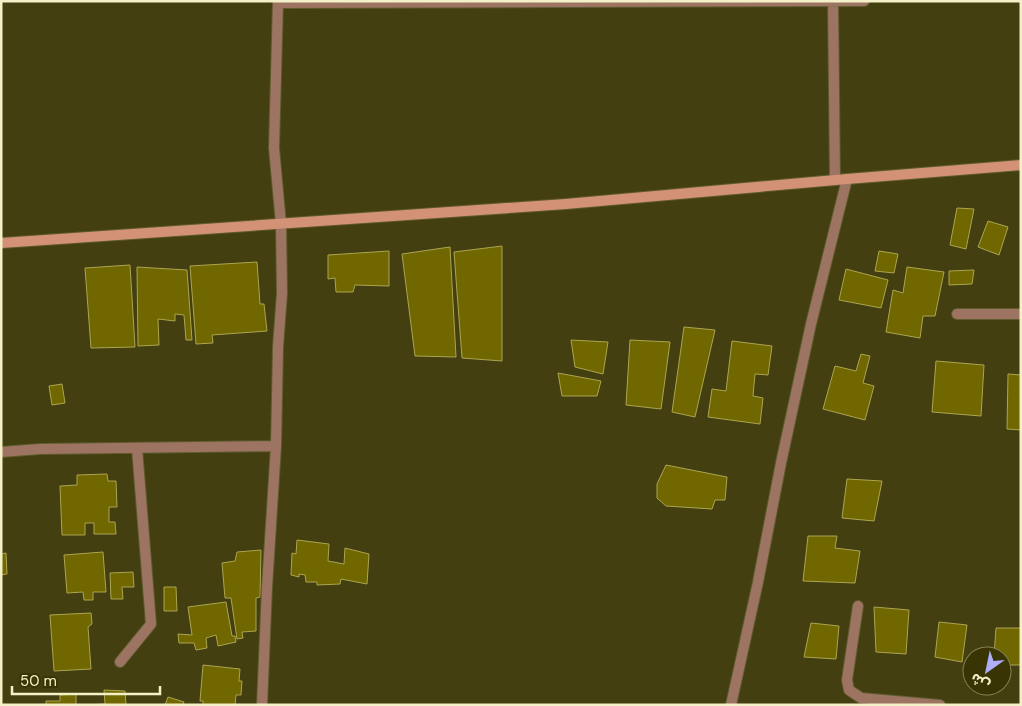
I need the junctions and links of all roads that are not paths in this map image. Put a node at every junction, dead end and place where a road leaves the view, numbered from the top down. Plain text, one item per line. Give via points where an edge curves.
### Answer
1 (834, 1) edge
2 (864, 1) edge
3 (278, 2) edge
4 (1021, 165) edge
5 (847, 179) junction
6 (835, 180) junction
7 (281, 224) junction
8 (1, 243) edge
9 (957, 314) dead end
10 (1021, 314) edge
11 (276, 446) junction
12 (137, 448) junction
13 (1, 452) edge
14 (858, 606) dead end
15 (120, 662) dead end
16 (262, 705) edge
17 (731, 705) edge
18 (940, 705) edge

1 - 2 street
1 - 3 street
1 - 6 street
3 - 7 street via 274,148
4 - 5 main road
5 - 6 main road
5 - 17 street via 780,463
6 - 7 main road via 566,204
7 - 8 main road
7 - 11 street via 282,293
9 - 10 street
11 - 12 street
11 - 16 street
12 - 13 street
12 - 15 street via 151,624
14 - 18 street via 847,680 849,690 861,698

